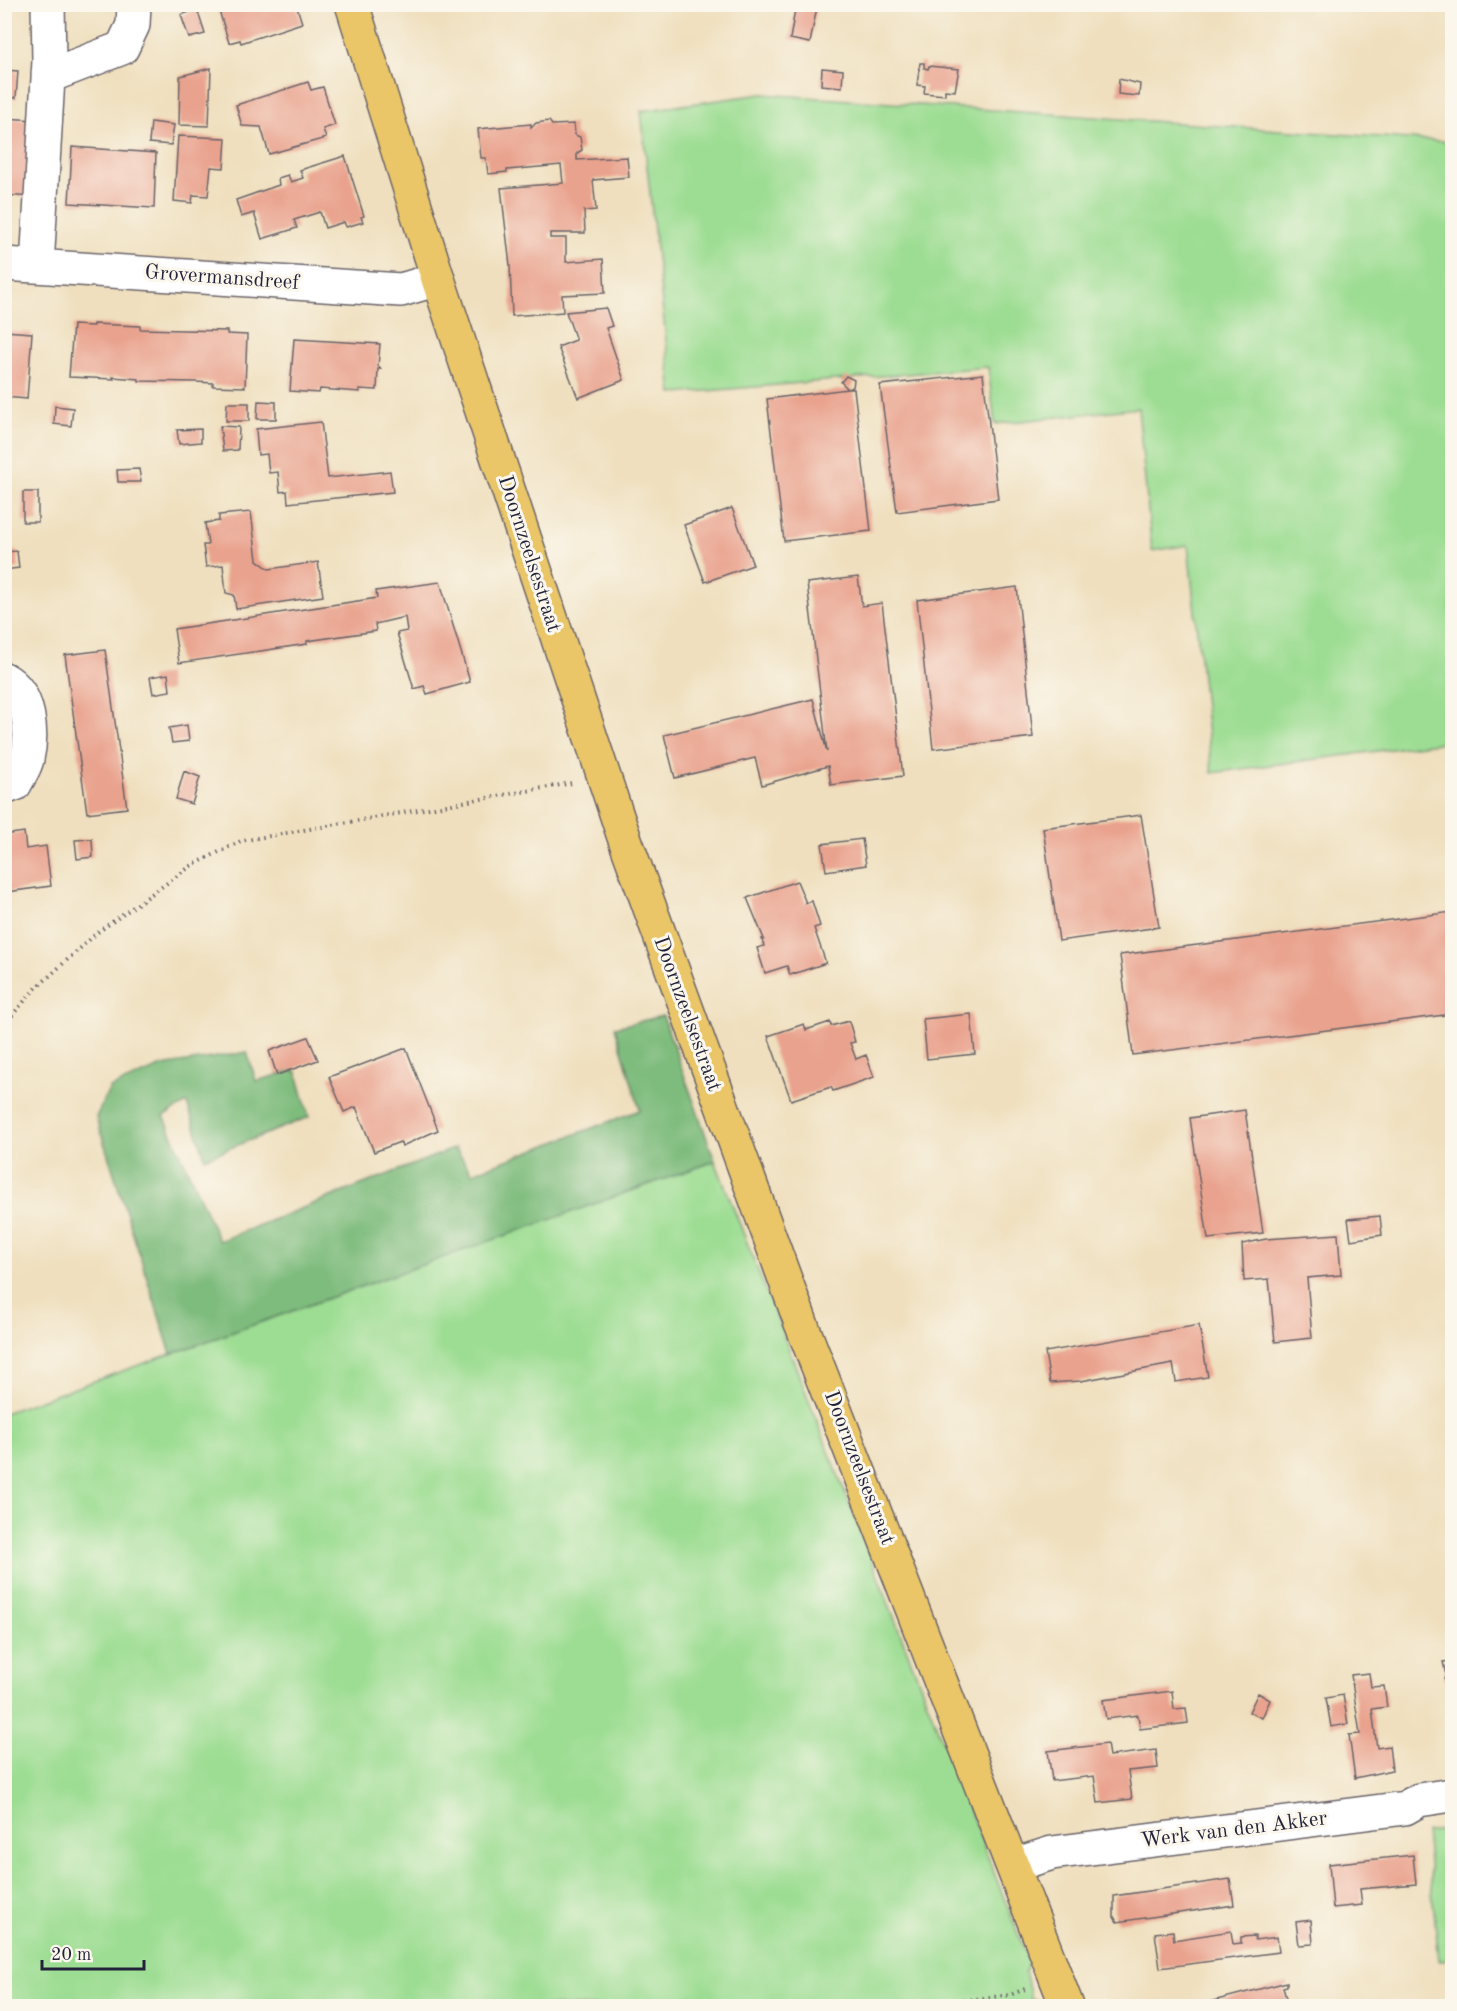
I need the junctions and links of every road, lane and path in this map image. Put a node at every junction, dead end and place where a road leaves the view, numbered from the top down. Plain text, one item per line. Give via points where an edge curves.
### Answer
1 (48, 4) edge
2 (135, 4) edge
3 (352, 4) edge
4 (48, 74) junction
5 (4, 264) edge
6 (37, 266) junction
7 (438, 279) junction
8 (4, 679) edge
9 (603, 777) junction
10 (4, 788) edge
11 (4, 1025) edge
12 (1452, 1795) edge
13 (1014, 1865) junction
14 (1063, 1992) edge
15 (916, 2007) edge

1 - 4 street
2 - 4 street via 133,25 122,48
3 - 7 main road, Doornzeelsestraat
4 - 6 street
5 - 6 street, Grovermansdreef
6 - 7 street, Grovermansdreef via 401,290
7 - 9 main road, Doornzeelsestraat
8 - 10 street via 23,697 30,729 27,760 15,784
9 - 11 path via 241,841 191,866 98,932 33,991
9 - 13 main road, Doornzeelsestraat via 801,1323
12 - 13 street, Werk van den Akker via 1419,1800 1404,1808 1052,1853
13 - 14 main road, Doornzeelsestraat
14 - 15 path

